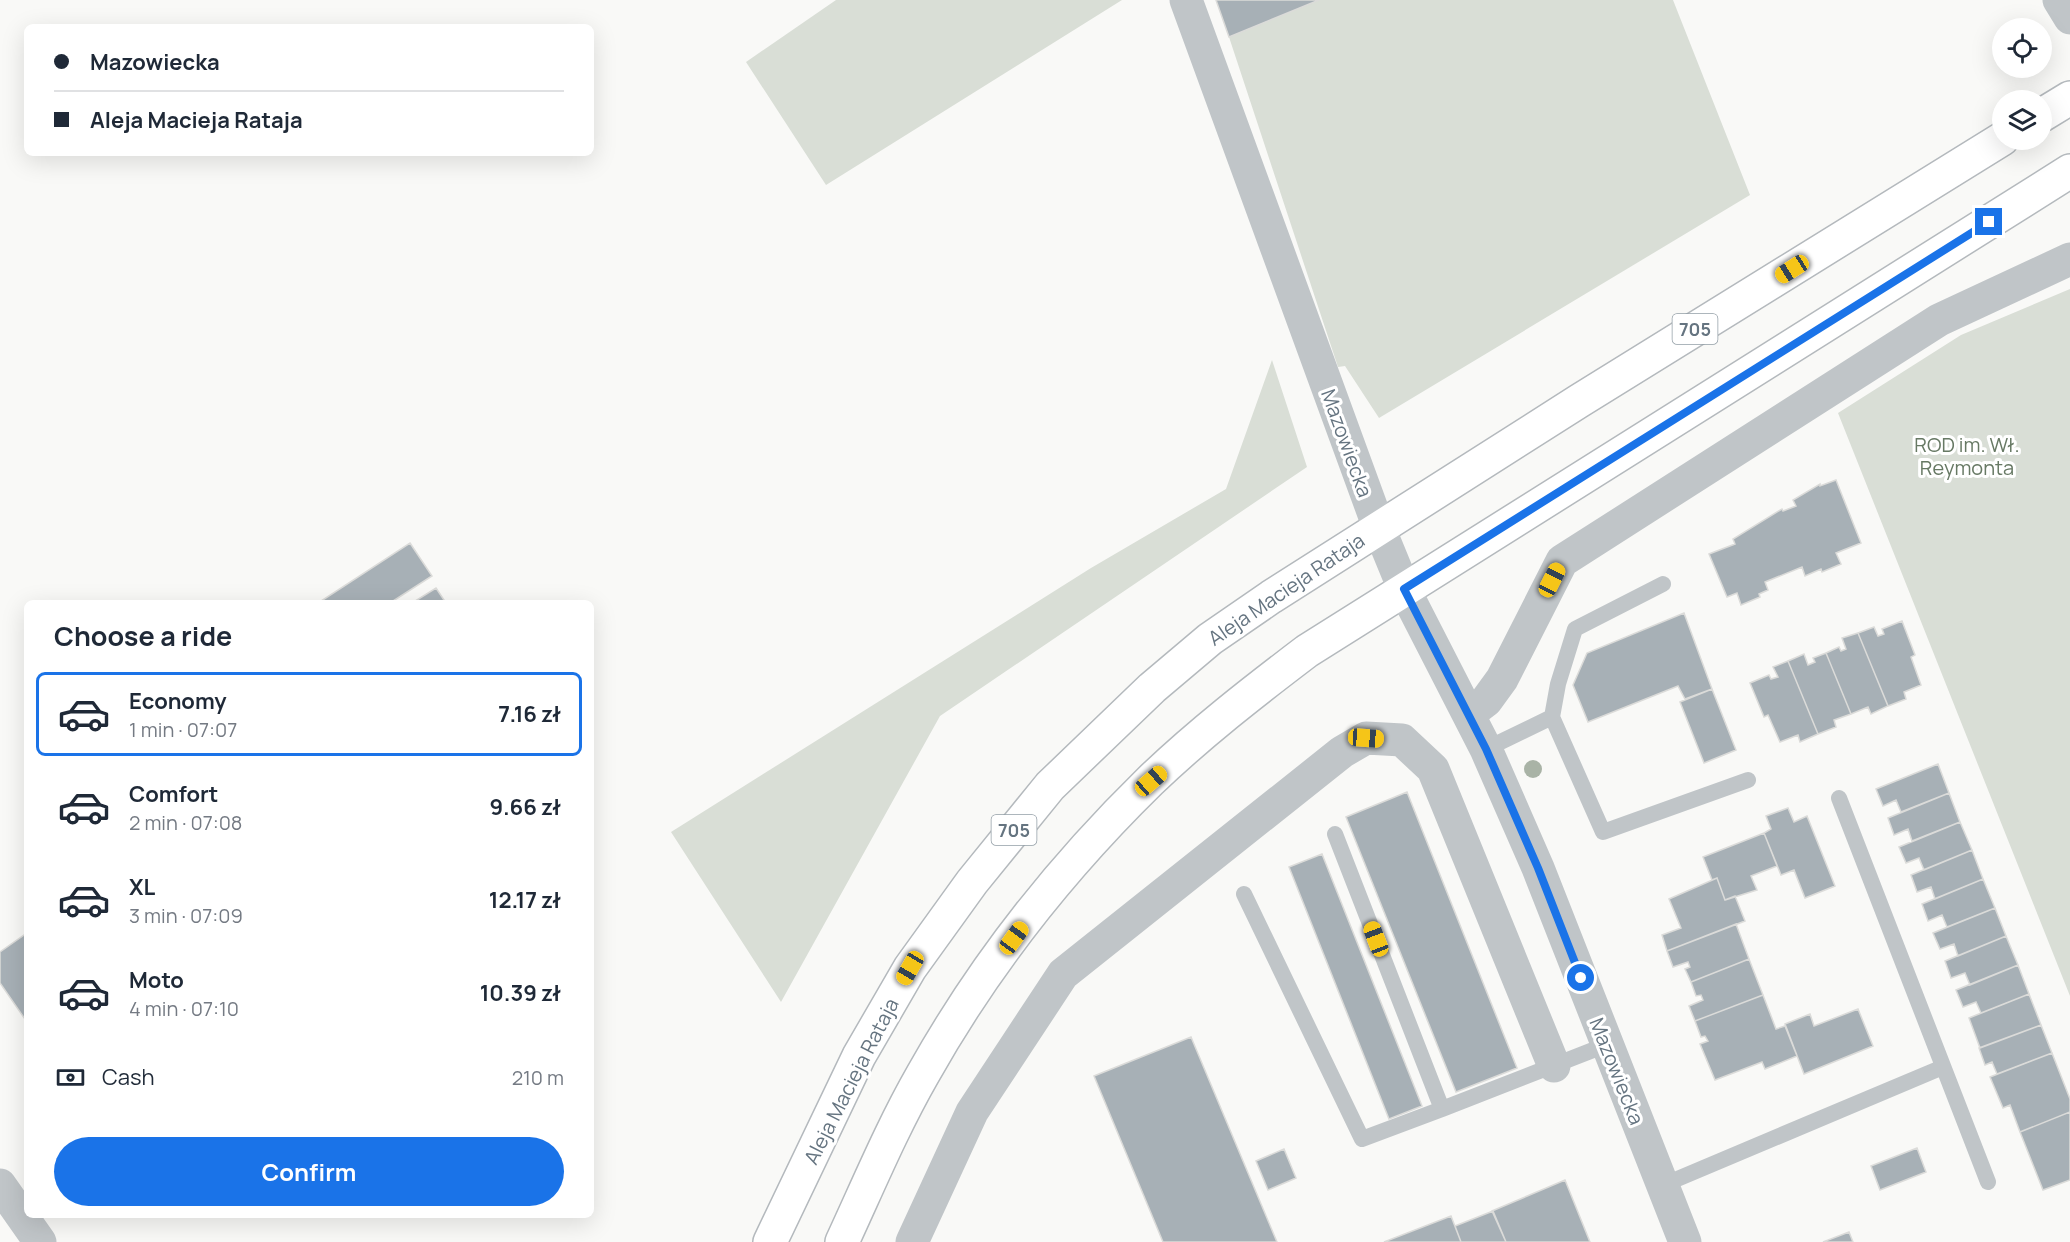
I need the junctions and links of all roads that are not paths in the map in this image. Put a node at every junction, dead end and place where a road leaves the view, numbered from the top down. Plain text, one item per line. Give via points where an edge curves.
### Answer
1 (1186, 0) edge
2 (2059, 0) edge
3 (2070, 18) edge
4 (2070, 98) edge
5 (2052, 109) edge
6 (1992, 145) edge
7 (2070, 171) edge
8 (2070, 259) edge
9 (1378, 528) junction
10 (1663, 584) dead end
11 (1404, 589) junction
12 (1469, 714) junction
13 (1552, 717) junction
14 (1486, 749) junction
15 (1748, 780) dead end
16 (1839, 798) dead end
17 (1335, 834) dead end
18 (1244, 894) dead end
19 (1606, 1045) junction
20 (1554, 1066) junction
21 (1944, 1067) junction
22 (1442, 1109) junction
23 (1988, 1182) dead end
24 (0, 1185) edge
25 (1663, 1185) junction
26 (40, 1242) edge
27 (770, 1242) edge
28 (842, 1242) edge
29 (912, 1242) edge
30 (1685, 1242) edge

1 - 9 street, Mazowiecka
2 - 3 street
4 - 5 main road
6 - 9 main road, Aleja Macieja Rataja / 705
7 - 11 main road
8 - 12 street via 1940,320 1562,561 1502,679 1486,701
9 - 11 street, Mazowiecka
9 - 27 main road, Aleja Macieja Rataja / 705 via 1210,639 1152,688 1050,786 972,882 910,968 859,1056
10 - 13 lane via 1575,629
11 - 12 street, Mazowiecka
11 - 28 main road via 1307,651 1245,698 1151,781 1088,846 1042,900 959,1014 890,1137
12 - 14 street, Mazowiecka
13 - 14 lane
13 - 15 lane via 1603,832
14 - 19 street, Mazowiecka via 1538,868
16 - 21 lane
17 - 22 lane
18 - 22 lane via 1362,1139
19 - 20 lane
19 - 25 street, Mazowiecka
20 - 22 lane
20 - 29 street via 1432,769 1402,740 1366,738 1342,752 1063,974 972,1112
21 - 23 lane
21 - 25 lane
24 - 26 street
25 - 30 street, Mazowiecka

